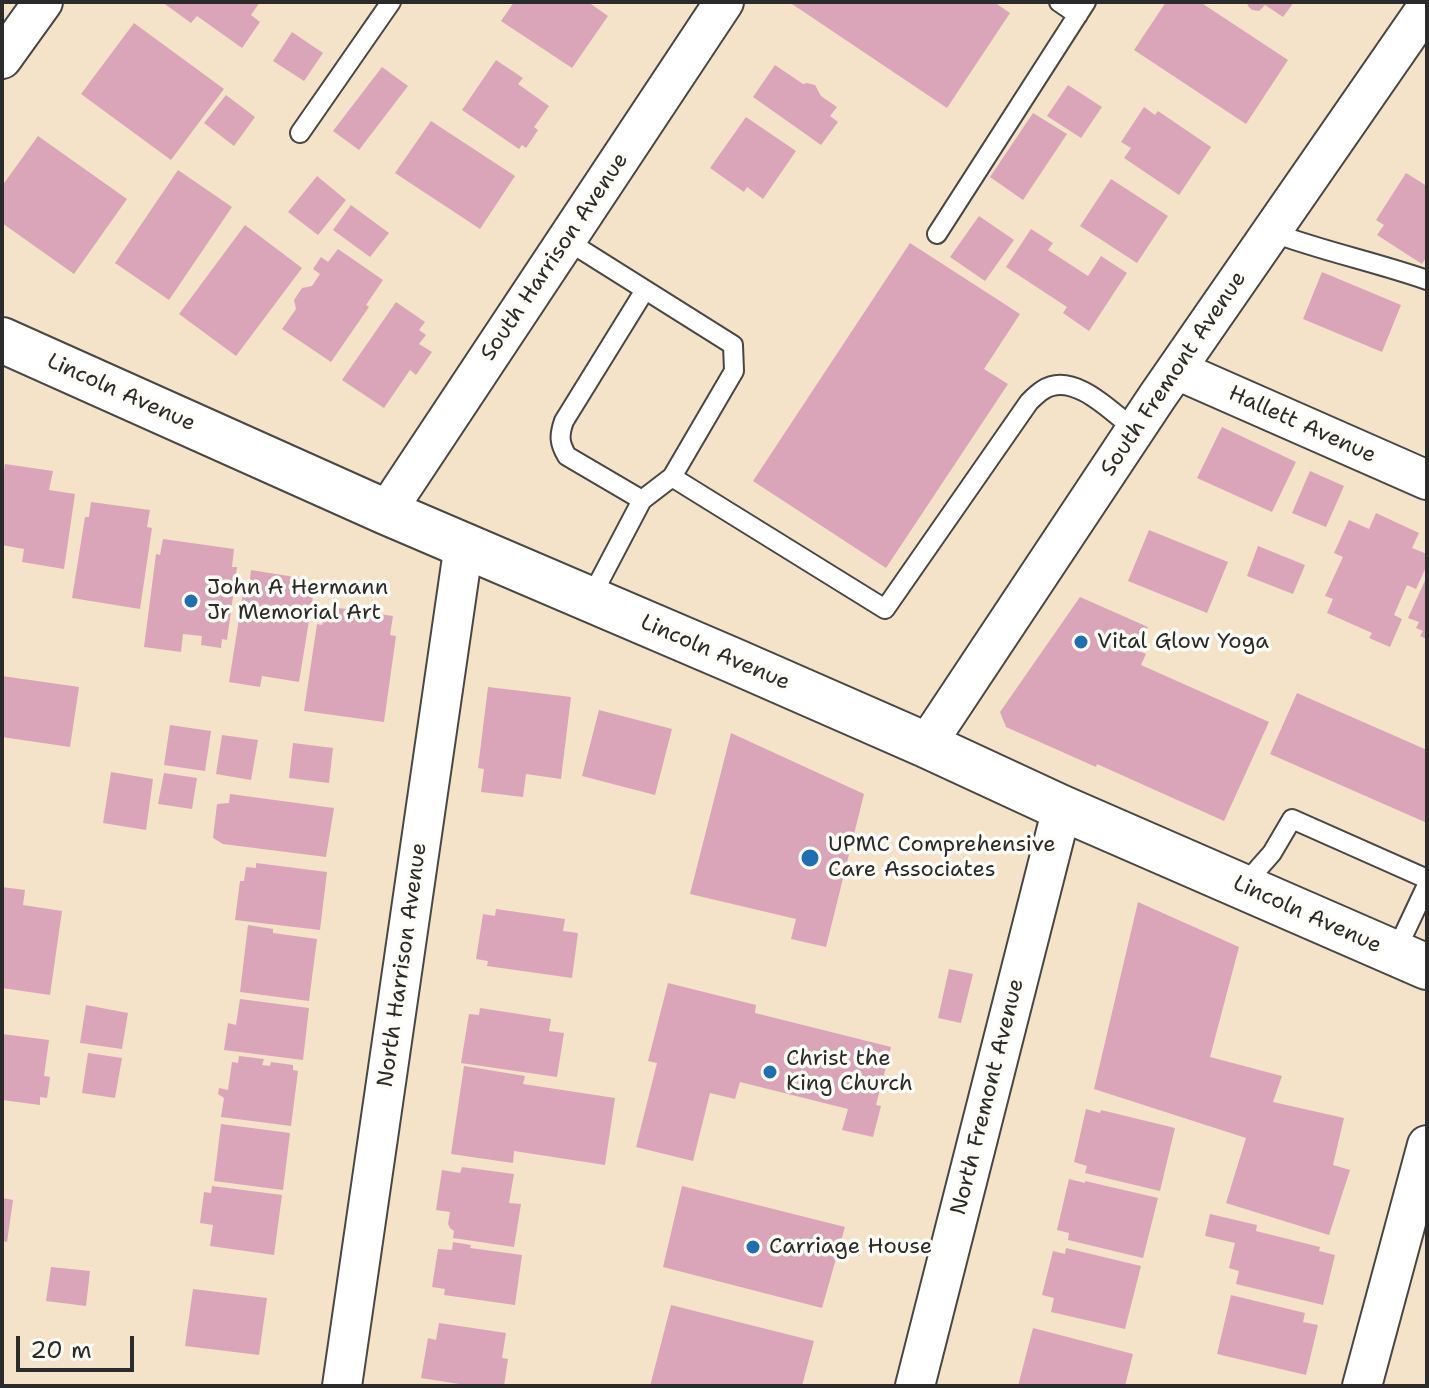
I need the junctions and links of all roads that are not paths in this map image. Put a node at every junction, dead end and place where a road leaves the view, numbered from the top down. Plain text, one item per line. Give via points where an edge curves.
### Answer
1 (43, 2) edge
2 (391, 2) edge
3 (724, 2) edge
4 (1059, 2) edge
5 (1082, 8) edge
6 (1421, 27) edge
7 (2, 59) edge
8 (300, 133) dead end
9 (1271, 232) junction
10 (937, 234) dead end
11 (566, 240) junction
12 (1427, 280) edge
13 (645, 290) junction
14 (2, 340) edge
15 (1177, 370) junction
16 (1135, 430) junction
17 (672, 477) junction
18 (1427, 480) edge
19 (642, 500) junction
20 (386, 512) junction
21 (464, 544) junction
22 (590, 599) junction
23 (926, 745) junction
24 (1062, 808) junction
25 (1427, 882) edge
26 (1242, 887) junction
27 (1411, 960) edge
28 (1427, 1145) edge
29 (342, 1386) edge
30 (915, 1386) edge
31 (1362, 1386) edge

1 - 7 street
2 - 8 lane
3 - 11 street, South Harrison Avenue
4 - 5 lane
5 - 10 lane
6 - 9 street, South Fremont Avenue
9 - 12 lane
9 - 15 street, South Fremont Avenue
11 - 13 lane
11 - 20 street, South Harrison Avenue
13 - 17 lane via 733,345 734,371
13 - 19 lane via 559,435 567,456
14 - 20 street, Lincoln Avenue
15 - 16 street, South Fremont Avenue
15 - 18 street, Hallett Avenue
16 - 17 lane via 1085,391 1065,383 1045,388 1029,402 885,609
16 - 23 street, South Fremont Avenue
17 - 19 lane
19 - 22 lane
20 - 21 street, Lincoln Avenue
21 - 22 street, Lincoln Avenue
21 - 29 street, North Harrison Avenue
22 - 23 street, Lincoln Avenue
23 - 24 street, Lincoln Avenue
24 - 26 street, Lincoln Avenue
24 - 30 street, North Fremont Avenue
25 - 26 lane via 1292,819 1272,853
25 - 27 lane
26 - 27 street, Lincoln Avenue
28 - 31 street

